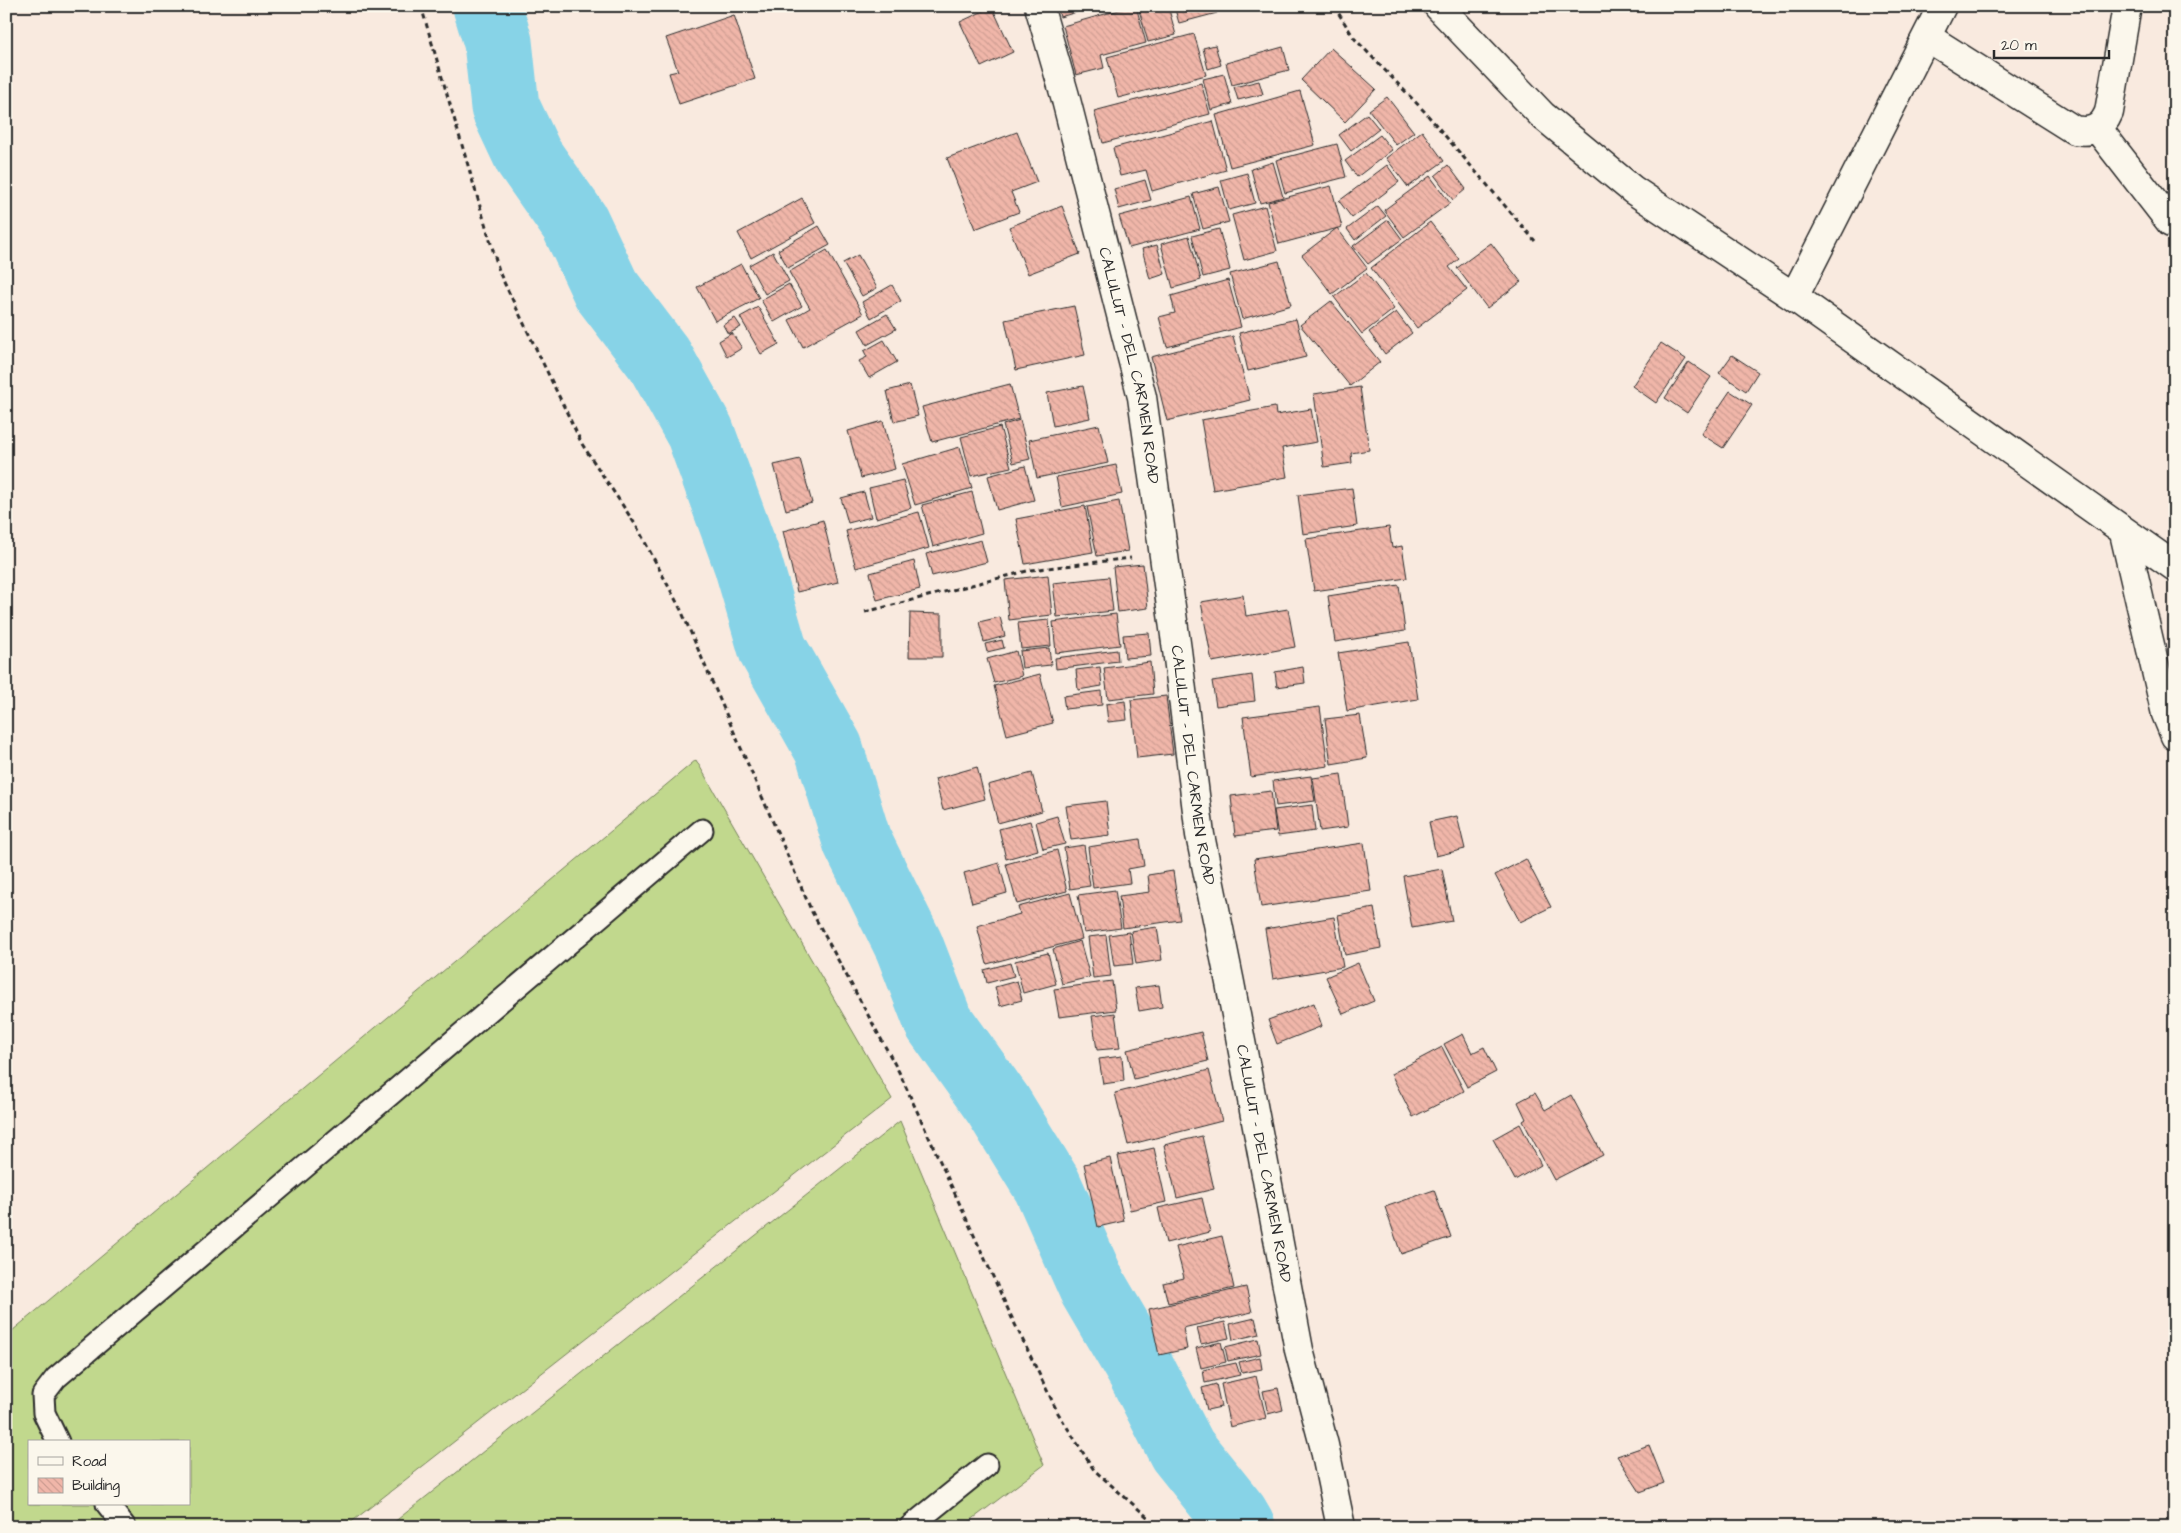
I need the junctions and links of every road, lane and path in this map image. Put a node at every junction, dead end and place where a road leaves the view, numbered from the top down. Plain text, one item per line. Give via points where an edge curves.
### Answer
1 (421, 6) edge
2 (1039, 6) edge
3 (1334, 6) edge
4 (1438, 6) edge
5 (1942, 6) edge
6 (2127, 6) edge
7 (1926, 37) junction
8 (2098, 129) junction
9 (2170, 223) dead end
10 (1535, 241) dead end
11 (1794, 297) junction
12 (2124, 533) junction
13 (1164, 554) junction
14 (2175, 567) edge
15 (865, 612) dead end
16 (2175, 736) edge
17 (702, 830) dead end
18 (57, 1440) edge
19 (987, 1465) dead end
20 (109, 1506) edge
21 (125, 1527) edge
22 (910, 1527) edge
23 (1155, 1527) edge
24 (1341, 1527) edge

1 - 23 path via 500,274 582,444 636,527 681,610 812,912 899,1072 1058,1414 1094,1470
2 - 13 street, CALULUT - DEL CARMEN ROAD via 1142,397
3 - 10 path via 1354,38 1424,111
4 - 11 street via 1542,115 1633,190
5 - 7 street
6 - 8 street via 2109,112
7 - 8 street via 2074,130
7 - 11 street
8 - 9 street
11 - 12 street
12 - 14 street
12 - 16 street via 2166,714
13 - 15 path via 1031,570
13 - 24 street, CALULUT - DEL CARMEN ROAD via 1200,835 1299,1350
17 - 18 lane via 56,1378 43,1395 44,1413
19 - 22 lane
20 - 21 lane

